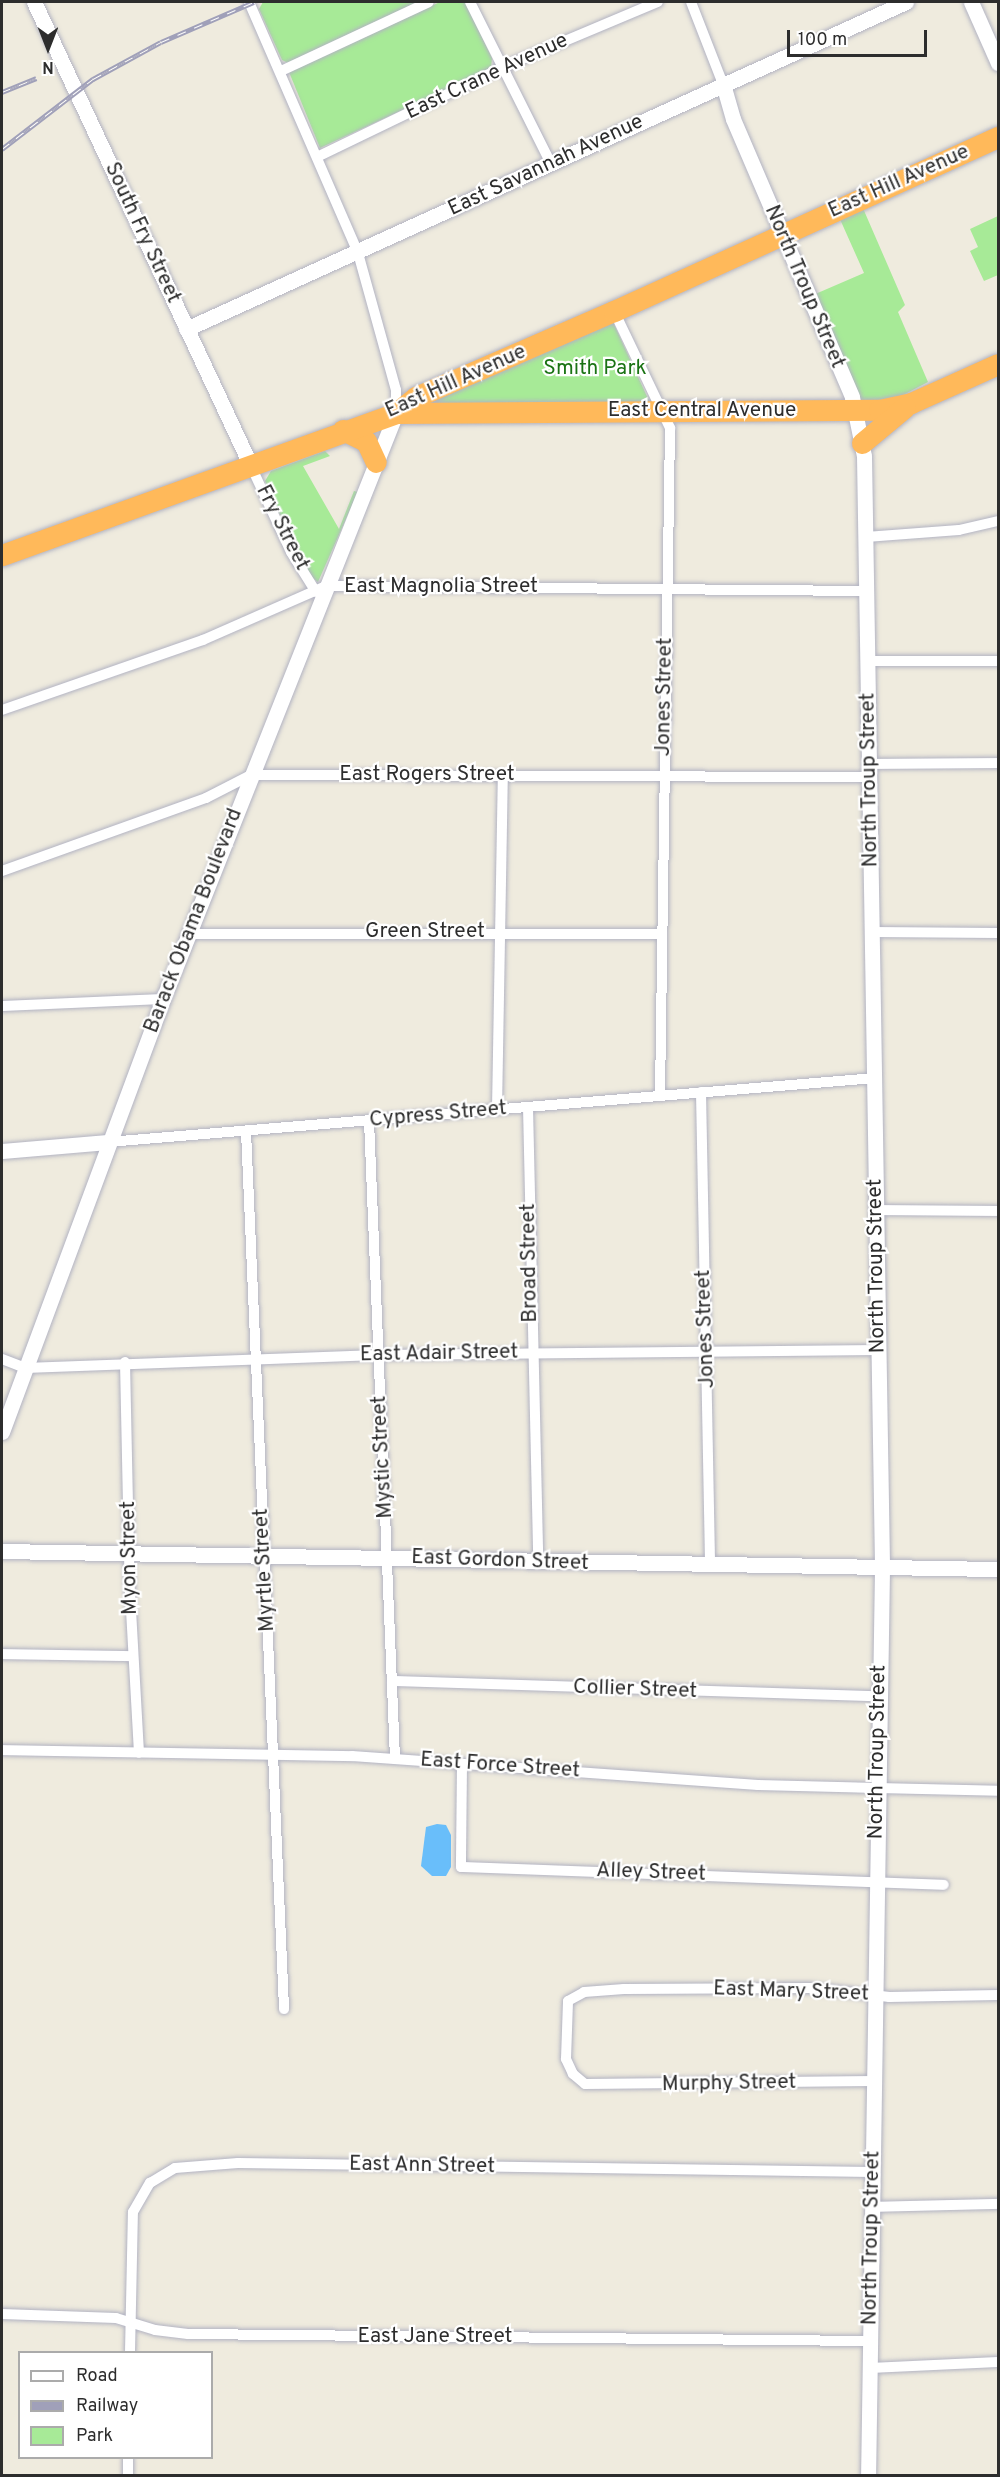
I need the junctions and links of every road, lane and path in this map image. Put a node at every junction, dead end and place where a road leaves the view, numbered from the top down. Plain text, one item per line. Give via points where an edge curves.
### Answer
1 (34, 2) edge
2 (249, 2) edge
3 (429, 2) edge
4 (470, 2) edge
5 (658, 2) edge
6 (691, 2) edge
7 (906, 2) edge
8 (971, 2) edge
9 (999, 63) edge
10 (503, 67) junction
11 (280, 71) junction
12 (723, 84) junction
13 (999, 137) edge
14 (317, 157) junction
15 (550, 164) junction
16 (781, 236) junction
17 (358, 253) junction
18 (615, 312) junction
19 (186, 329) junction
20 (999, 364) edge
21 (911, 403) junction
22 (856, 410) junction
23 (664, 411) junction
24 (396, 413) junction
25 (343, 430) junction
26 (862, 442) junction
27 (376, 462) junction
28 (250, 464) junction
29 (999, 522) edge
30 (866, 537) junction
31 (2, 555) edge
32 (321, 589) junction
33 (668, 589) junction
34 (867, 591) junction
35 (868, 661) junction
36 (999, 661) edge
37 (2, 710) edge
38 (999, 763) edge
39 (869, 771) junction
40 (251, 775) junction
41 (503, 776) junction
42 (663, 776) junction
43 (2, 871) edge
44 (500, 932) junction
45 (872, 932) junction
46 (999, 933) edge
47 (190, 934) junction
48 (661, 934) junction
49 (163, 999) junction
50 (2, 1006) edge
51 (875, 1078) junction
52 (701, 1092) junction
53 (660, 1096) junction
54 (528, 1107) junction
55 (497, 1110) junction
56 (369, 1120) junction
57 (246, 1131) junction
58 (108, 1143) junction
59 (2, 1151) edge
60 (876, 1210) junction
61 (999, 1211) edge
62 (879, 1350) junction
63 (708, 1351) junction
64 (531, 1353) junction
65 (378, 1355) junction
66 (2, 1359) edge
67 (254, 1359) junction
68 (125, 1362) junction
69 (25, 1368) junction
70 (2, 1432) edge
71 (2, 1551) edge
72 (130, 1553) junction
73 (266, 1555) junction
74 (388, 1557) junction
75 (537, 1563) junction
76 (710, 1566) junction
77 (882, 1569) junction
78 (999, 1569) edge
79 (2, 1654) edge
80 (133, 1656) junction
81 (392, 1681) junction
82 (879, 1696) junction
83 (2, 1750) edge
84 (140, 1753) junction
85 (274, 1757) junction
86 (395, 1758) junction
87 (462, 1764) junction
88 (877, 1790) junction
89 (999, 1791) edge
90 (875, 1882) junction
91 (944, 1885) dead end
92 (875, 1995) junction
93 (999, 1995) edge
94 (284, 2009) dead end
95 (874, 2081) junction
96 (585, 2085) joint
97 (873, 2172) junction
98 (999, 2204) edge
99 (873, 2207) junction
100 (2, 2314) edge
101 (130, 2323) junction
102 (870, 2341) junction
103 (130, 2351) edge
104 (999, 2362) edge
105 (870, 2368) junction
106 (128, 2459) edge
107 (128, 2475) edge
108 (868, 2475) edge

1 - 19 street, South Fry Street
2 - 11 street
3 - 11 street
4 - 10 street
5 - 10 street, East Crane Avenue
6 - 12 street
7 - 12 street, East Savannah Avenue
8 - 9 street
10 - 14 street, East Crane Avenue
10 - 15 street
11 - 14 street
12 - 15 street, East Savannah Avenue
12 - 16 street, North Troup Street via 733,119
13 - 16 highway, East Hill Avenue
14 - 17 street
15 - 17 street, East Savannah Avenue
16 - 18 highway, East Hill Avenue
16 - 22 street, North Troup Street
17 - 19 street, East Savannah Avenue
17 - 24 street via 396,390
18 - 23 street, Jones Street
18 - 24 highway, East Hill Avenue via 416,397
19 - 28 street, South Fry Street
20 - 21 highway, East Central Avenue
21 - 22 highway, East Central Avenue
21 - 26 highway
22 - 23 highway, East Central Avenue
22 - 26 street, North Troup Street
23 - 24 highway, East Central Avenue
23 - 33 street, Jones Street via 670,428
24 - 25 highway, East Hill Avenue
24 - 27 street, Barack Obama Boulevard
25 - 27 highway via 366,441
25 - 28 highway, East Hill Avenue
26 - 30 street, North Troup Street
27 - 32 street, Barack Obama Boulevard
28 - 31 highway, East Hill Avenue
28 - 32 street, Fry Street via 291,552
29 - 30 street via 959,530
30 - 34 street, North Troup Street
32 - 33 street, East Magnolia Street
32 - 37 street, East Magnolia Street via 203,640
32 - 40 street, Barack Obama Boulevard
33 - 34 street, East Magnolia Street
33 - 42 street, Jones Street
34 - 35 street, North Troup Street
35 - 36 street
35 - 39 street, North Troup Street
38 - 39 street, East Rogers Street
39 - 42 street, East Rogers Street
39 - 45 street, North Troup Street
40 - 41 street, East Rogers Street
40 - 43 street, East Rogers Street via 206,798
40 - 47 street, Barack Obama Boulevard
41 - 42 street, East Rogers Street
41 - 44 street
42 - 48 street, Jones Street
44 - 47 street, Green Street
44 - 48 street, Green Street
44 - 55 street
45 - 46 street
45 - 51 street, North Troup Street
47 - 49 street, Barack Obama Boulevard
48 - 53 street, Jones Street
49 - 50 street
49 - 58 street, Barack Obama Boulevard
51 - 52 street, Cypress Street
51 - 60 street, North Troup Street
52 - 53 street, Cypress Street
52 - 63 street, Jones Street
53 - 54 street, Cypress Street
54 - 55 street, Cypress Street
54 - 64 street, Broad Street
55 - 56 street, Cypress Street
56 - 57 street, Cypress Street
56 - 65 street, Mystic Street
57 - 58 street, Cypress Street
57 - 67 street, Myrtle Street
58 - 59 street, Cypress Street
58 - 69 street, Barack Obama Boulevard
60 - 61 street
60 - 62 street, North Troup Street
62 - 63 street, East Adair Street
62 - 77 street, North Troup Street
63 - 64 street, East Adair Street
63 - 76 street, Jones Street
64 - 65 street, East Adair Street
64 - 75 street, Broad Street
65 - 67 street, East Adair Street
65 - 74 street, Mystic Street
66 - 69 street, East Adair Street
67 - 68 street, East Adair Street
67 - 73 street, Myrtle Street
68 - 69 street, East Adair Street
68 - 72 street, Myon Street
69 - 70 street, Barack Obama Boulevard
71 - 72 street, East Gordon Street
72 - 73 street, East Gordon Street
72 - 80 street, Myon Street
73 - 74 street, East Gordon Street
73 - 85 street, Myrtle Street
74 - 75 street, East Gordon Street
74 - 81 street, Mystic Street
75 - 76 street, East Gordon Street
76 - 77 street, East Gordon Street
77 - 78 street, East Gordon Street
77 - 82 street, North Troup Street
79 - 80 street
80 - 84 street, Myon Street
81 - 82 street, Collier Street
81 - 86 street, Mystic Street
82 - 88 street, North Troup Street
83 - 84 street, East Force Street
84 - 85 street, East Force Street
85 - 86 street, East Force Street
85 - 94 street, Myrtle Street
86 - 87 street, East Force Street
87 - 88 street, East Force Street
87 - 90 street, Alley Street via 461,1867
88 - 89 street, East Force Street
88 - 90 street, North Troup Street
90 - 91 street, Alley Street
90 - 92 street, North Troup Street
92 - 93 street, East Mary Street
92 - 95 street, North Troup Street
92 - 96 street, East Mary Street via 810,1988 584,1992 568,2001 565,2037 566,2059 573,2074
95 - 96 street, Murphy Street
95 - 97 street, North Troup Street
97 - 99 street, North Troup Street
97 - 101 street, East Ann Street via 238,2163 176,2168 150,2183 133,2212
98 - 99 street
99 - 102 street, North Troup Street
100 - 101 street, East Jane Street via 116,2318
101 - 102 street, East Jane Street via 188,2334
101 - 103 street, East Ann Street
102 - 105 street, North Troup Street
104 - 105 street
105 - 108 street, North Troup Street
106 - 107 street

